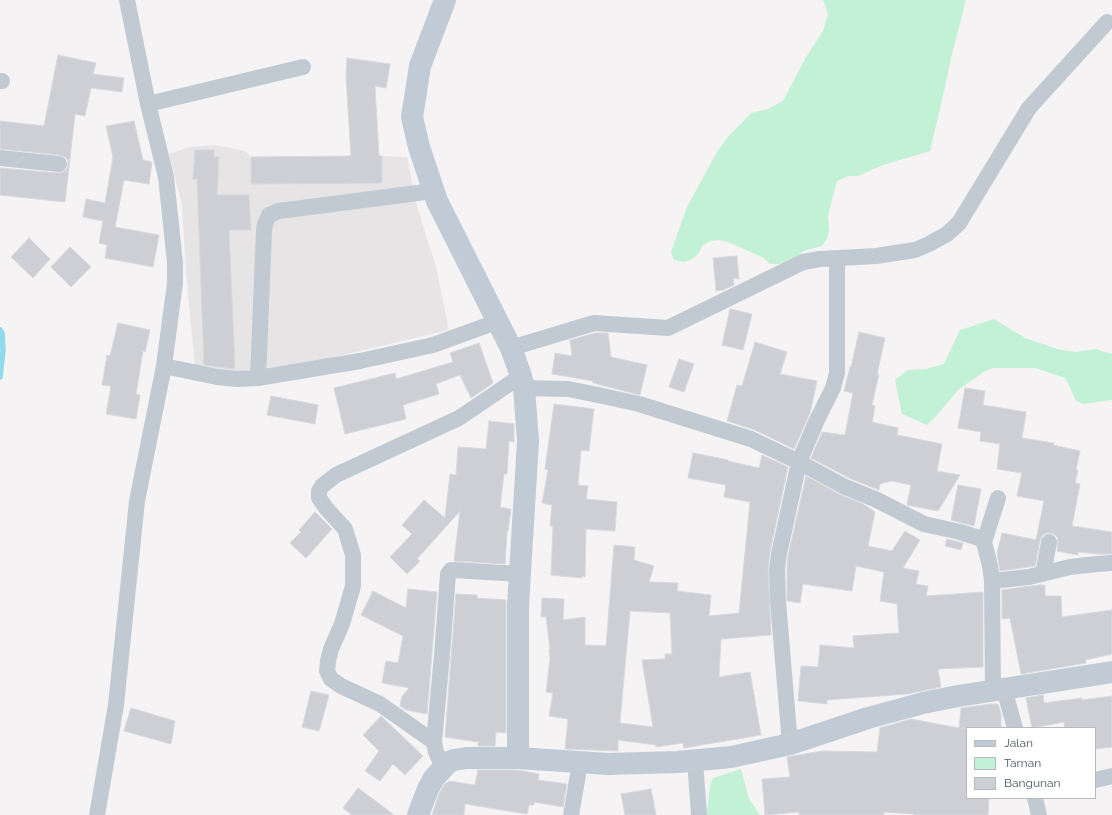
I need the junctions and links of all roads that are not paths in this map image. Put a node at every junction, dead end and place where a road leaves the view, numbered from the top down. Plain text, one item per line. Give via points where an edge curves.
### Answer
1 (127, 0) edge
2 (446, 0) edge
3 (1107, 22) dead end
4 (303, 67) dead end
5 (148, 104) junction
6 (0, 158) edge
7 (59, 164) dead end
8 (433, 191) junction
9 (837, 259) junction
10 (499, 321) junction
11 (511, 348) junction
12 (164, 366) junction
13 (258, 378) junction
14 (522, 382) junction
15 (799, 462) junction
16 (998, 498) dead end
17 (984, 542) junction
18 (1049, 542) dead end
19 (1112, 563) edge
20 (520, 574) junction
21 (1043, 574) junction
22 (992, 581) junction
23 (1112, 672) edge
24 (998, 690) junction
25 (1015, 727) edge
26 (434, 742) junction
27 (790, 744) junction
28 (518, 758) junction
29 (695, 761) junction
30 (580, 763) junction
31 (443, 767) junction
32 (1112, 776) edge
33 (1096, 780) edge
34 (1035, 799) edge
35 (97, 815) edge
36 (418, 815) edge
37 (571, 815) edge
38 (699, 815) edge
39 (1039, 815) edge

1 - 5 street
2 - 8 street via 420,66 412,117
3 - 9 street via 1029,108 958,224 947,234 914,250
4 - 5 street
5 - 12 street via 165,173 175,263 173,304
6 - 7 street
8 - 10 street
8 - 13 street via 279,211 269,215 264,231
9 - 11 street via 802,262 668,328 594,324
9 - 15 street via 837,373 833,388
10 - 11 street
10 - 13 street via 433,345 360,361
11 - 14 street
12 - 13 street via 217,377
12 - 35 street via 137,501 116,705
14 - 15 street via 639,404 751,439
14 - 20 street via 528,441
14 - 26 street via 459,418 336,475 319,491 319,498 326,508 345,528 353,555 353,586 342,624 331,649 327,671 331,679 341,686 380,704
15 - 17 street via 924,524 973,535
15 - 27 street via 777,569
16 - 17 street
17 - 22 street
18 - 21 street
19 - 21 street via 1070,567
20 - 26 street via 454,570 449,572
20 - 28 street
21 - 22 street
22 - 24 street
23 - 24 street
24 - 25 street
24 - 27 street via 923,703
26 - 31 street
27 - 29 street via 731,757
28 - 30 street
28 - 31 street via 466,758 454,760
29 - 30 street
29 - 38 street
30 - 37 street
31 - 36 street via 431,783
32 - 33 street
34 - 39 street

